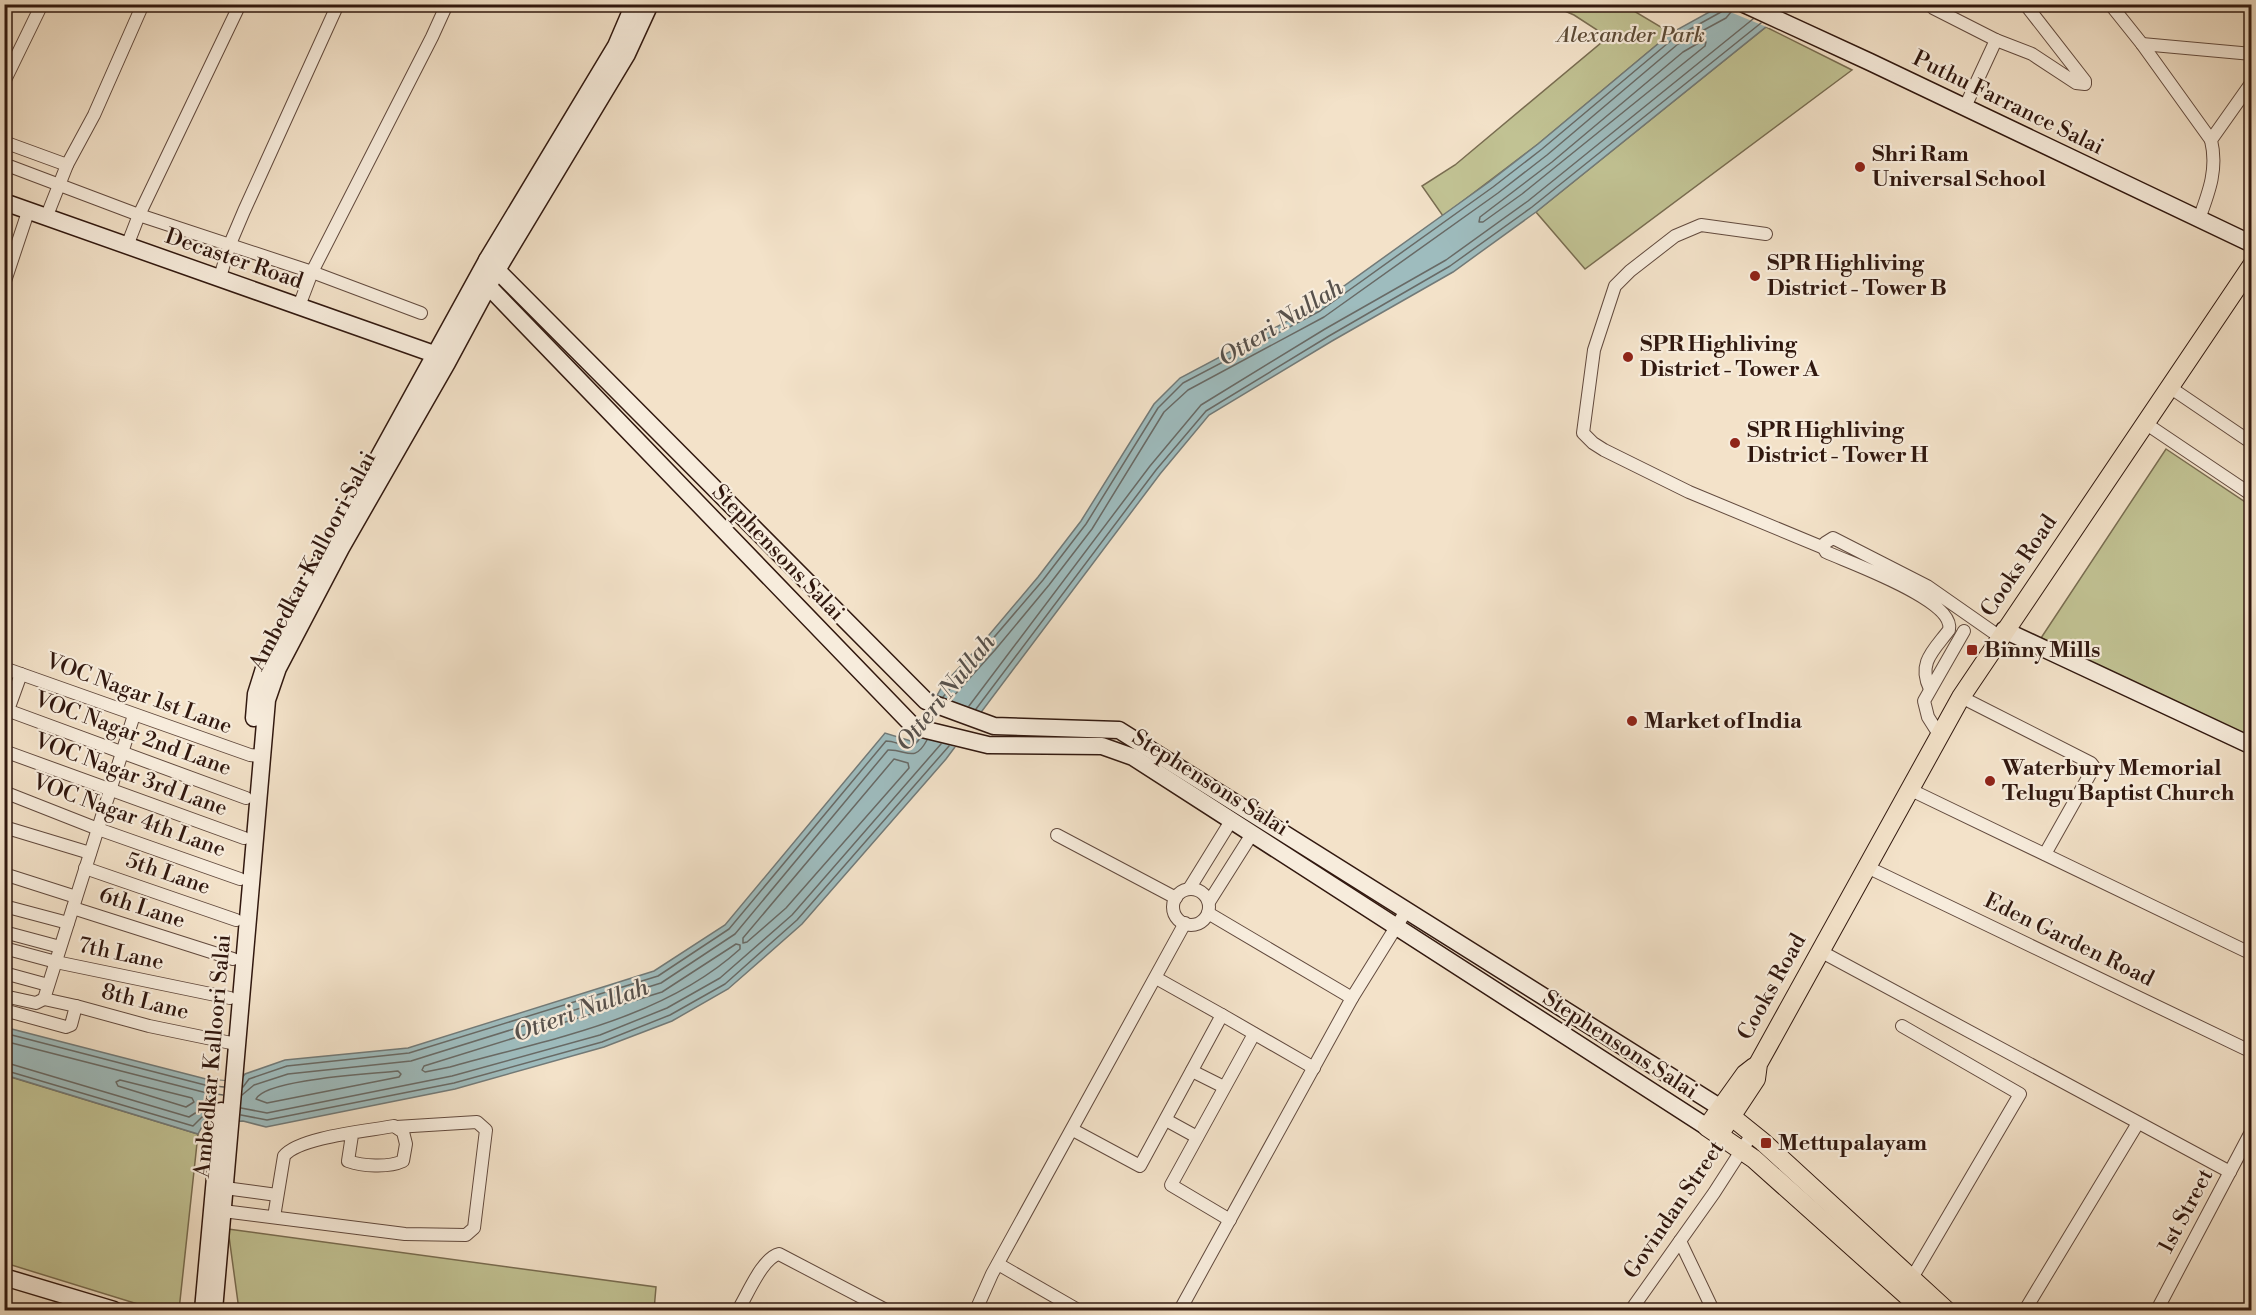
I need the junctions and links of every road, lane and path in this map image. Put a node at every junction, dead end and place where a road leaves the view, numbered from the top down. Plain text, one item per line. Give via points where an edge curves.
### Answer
1 (42, 4) edge
2 (143, 4) edge
3 (240, 4) edge
4 (338, 4) edge
5 (447, 4) edge
6 (634, 4) edge
7 (650, 4) edge
8 (1744, 4) edge
9 (1932, 4) edge
10 (2025, 4) edge
11 (2110, 4) edge
12 (1996, 40) junction
13 (2142, 44) junction
14 (2252, 54) edge
15 (4, 82) edge
16 (2252, 82) edge
17 (1965, 107) junction
18 (2211, 140) junction
19 (4, 142) edge
20 (4, 164) edge
21 (67, 165) junction
22 (58, 184) junction
23 (4, 202) edge
24 (28, 212) junction
25 (139, 215) junction
26 (46, 218) junction
27 (2199, 219) junction
28 (1766, 234) dead end
29 (230, 244) junction
30 (2252, 244) edge
31 (127, 246) junction
32 (492, 265) junction
33 (2252, 265) edge
34 (312, 272) junction
35 (220, 277) junction
36 (482, 283) junction
37 (4, 284) edge
38 (299, 306) junction
39 (421, 313) dead end
40 (440, 359) junction
41 (2168, 386) junction
42 (2145, 423) junction
43 (2252, 443) edge
44 (2252, 495) edge
45 (1824, 548) junction
46 (1964, 631) dead end
47 (2002, 634) junction
48 (4, 668) edge
49 (21, 674) junction
50 (1930, 688) junction
51 (1961, 697) junction
52 (6, 713) edge
53 (134, 715) junction
54 (1940, 735) junction
55 (2252, 746) edge
56 (4, 751) edge
57 (122, 751) junction
58 (255, 756) junction
59 (110, 790) junction
60 (1911, 790) junction
61 (4, 792) edge
62 (246, 798) junction
63 (1231, 821) junction
64 (4, 827) edge
65 (98, 829) junction
66 (1252, 834) junction
67 (1057, 835) dead end
68 (244, 838) junction
69 (90, 853) junction
70 (2045, 854) junction
71 (1867, 867) junction
72 (85, 868) junction
73 (4, 874) edge
74 (240, 879) junction
75 (1190, 889) junction
76 (1176, 898) junction
77 (74, 903) junction
78 (4, 906) edge
79 (1208, 908) junction
80 (1406, 911) junction
81 (236, 920) junction
82 (68, 923) junction
83 (1185, 923) junction
84 (1395, 927) junction
85 (4, 932) edge
86 (60, 947) junction
87 (4, 948) edge
88 (1820, 951) junction
89 (2252, 954) edge
90 (233, 959) junction
91 (56, 962) junction
92 (4, 973) edge
93 (1156, 978) junction
94 (48, 985) junction
95 (4, 996) edge
96 (230, 998) junction
97 (1352, 998) junction
98 (44, 999) junction
99 (76, 1006) junction
100 (4, 1010) edge
101 (1222, 1015) junction
102 (1902, 1026) dead end
103 (1254, 1034) junction
104 (232, 1044) junction
105 (2252, 1052) edge
106 (1314, 1068) junction
107 (1192, 1071) junction
108 (1224, 1087) junction
109 (1726, 1112) junction
110 (1166, 1120) junction
111 (2138, 1123) junction
112 (396, 1127) junction
113 (1073, 1130) junction
114 (2252, 1130) edge
115 (1713, 1131) junction
116 (1752, 1134) junction
117 (352, 1135) junction
118 (224, 1136) junction
119 (1197, 1137) junction
120 (1741, 1150) junction
121 (2230, 1172) junction
122 (225, 1188) junction
123 (277, 1196) junction
124 (224, 1212) junction
125 (274, 1217) junction
126 (1230, 1220) junction
127 (1680, 1241) junction
128 (998, 1264) junction
129 (4, 1277) edge
130 (1912, 1278) junction
131 (1922, 1303) edge
132 (114, 1311) edge
133 (203, 1311) edge
134 (214, 1311) edge
135 (738, 1311) edge
136 (886, 1311) edge
137 (976, 1311) edge
138 (1078, 1311) edge
139 (1180, 1311) edge
140 (1631, 1311) edge
141 (1713, 1311) edge
142 (1946, 1311) edge
143 (2025, 1311) edge
144 (2157, 1311) edge

1 - 15 street
2 - 21 street via 94,115
3 - 25 street
4 - 29 street
5 - 34 street
6 - 32 main road, Ambedkar Kalloori Salai via 616,46
7 - 32 main road, Ambedkar Kalloori Salai via 627,54
8 - 17 main road, Puthu Farrance Salai
9 - 12 street
10 - 12 street via 2085,84 2076,83 2032,54
11 - 13 street
12 - 17 street
13 - 14 street
13 - 18 street
16 - 18 street
17 - 27 main road, Puthu Farrance Salai
18 - 27 street via 2215,157 2213,179
19 - 21 street
20 - 22 street
21 - 22 street
22 - 25 street
22 - 26 street
23 - 24 main road, Decaster Road
24 - 26 main road, Decaster Road
24 - 37 street
25 - 29 street
25 - 31 street
26 - 31 main road, Decaster Road
27 - 30 main road, Puthu Farrance Salai
28 - 45 street via 1701,225 1675,236 1615,286 1594,350 1583,433 1604,450 1689,492
29 - 34 street
29 - 35 street
31 - 35 main road, Decaster Road
32 - 36 main road, Ambedkar Kalloori Salai
32 - 80 main road, Stephensons Salai via 926,701 994,726 1119,730
33 - 41 main road, Cooks Road
34 - 38 street
34 - 39 street
35 - 38 main road, Decaster Road
36 - 40 main road, Ambedkar Kalloori Salai
36 - 63 main road, Stephensons Salai via 914,726 988,746 1102,746 1133,757
38 - 40 main road, Decaster Road
40 - 58 main road, Ambedkar Kalloori Salai via 278,668
41 - 42 main road, Cooks Road
41 - 43 street
42 - 44 street
42 - 47 main road, Cooks Road
45 - 47 street via 1833,538 1927,586
45 - 50 street via 1929,600 1948,618 1949,630 1926,663 1925,679
46 - 50 street
47 - 51 main road, Cooks Road
47 - 55 main road
48 - 49 street, VOC Nagar 1st Lane
49 - 52 street
49 - 53 street, VOC Nagar 1st Lane
50 - 54 street via 1924,705
51 - 54 main road, Cooks Road
51 - 70 street via 2094,767
52 - 57 street, VOC Nagar 2nd Lane
53 - 57 street
53 - 58 street, VOC Nagar 1st Lane
54 - 60 main road, Cooks Road
56 - 59 street, VOC Nagar 3rd Lane
57 - 59 street
57 - 62 street, VOC Nagar 2nd Lane
58 - 62 main road, Ambedkar Kalloori Salai
58 - 104 main road, Ambedkar Kalloori Salai
59 - 65 street
59 - 68 street, VOC Nagar 3rd Lane
60 - 70 street
60 - 71 main road, Cooks Road
61 - 65 street, VOC Nagar 4th Lane
62 - 68 main road, Ambedkar Kalloori Salai
63 - 66 main road, Stephensons Salai
63 - 75 street
64 - 69 street
65 - 69 street
65 - 74 street, VOC Nagar 4th Lane
66 - 79 street
66 - 84 main road, Stephensons Salai
67 - 76 street
68 - 74 main road, Ambedkar Kalloori Salai
69 - 72 street
70 - 89 street
71 - 88 main road, Cooks Road
71 - 105 street, Eden Garden Road
72 - 77 street
72 - 81 street, 5th Lane
73 - 77 street, 6th Lane
74 - 81 main road, Ambedkar Kalloori Salai
75 - 76 street
75 - 79 street via 1205,895
76 - 83 street via 1175,913
77 - 82 street
77 - 90 street, 6th Lane
78 - 82 street
79 - 83 street via 1198,923
79 - 97 street
80 - 84 street
80 - 109 main road, Stephensons Salai
81 - 90 main road, Ambedkar Kalloori Salai
82 - 86 street
83 - 93 street
84 - 97 street
84 - 115 main road, Stephensons Salai
85 - 86 street
86 - 91 street
87 - 91 street, 7th Lane
88 - 109 main road, Cooks Road via 1758,1064 1756,1079
88 - 111 street
90 - 96 main road, Ambedkar Kalloori Salai
91 - 94 street
91 - 96 street, 7th Lane
92 - 94 street
93 - 101 street
93 - 113 street
94 - 98 street
95 - 98 street, 8th Lane via 36,1003
96 - 104 main road, Ambedkar Kalloori Salai
97 - 106 street
98 - 99 street, 8th Lane
99 - 100 street via 71,1025 66,1027
99 - 104 street, 8th Lane
101 - 103 street
101 - 107 street
102 - 130 street via 2020,1094
103 - 106 street
103 - 108 street
104 - 118 main road, Ambedkar Kalloori Salai
106 - 126 street
107 - 108 street
107 - 110 street
108 - 119 street
109 - 115 main road, Cooks Road
109 - 116 main road
110 - 113 street via 1140,1166
110 - 119 street
111 - 121 street
111 - 143 street
112 - 117 street
112 - 117 street via 403,1132 406,1144 402,1161 395,1165 348,1161
112 - 125 street via 477,1122 486,1130 474,1228 466,1235 405,1234
113 - 128 street
114 - 121 street, 1st Street
115 - 120 main road
116 - 120 street, Govindan Street
116 - 130 main road
117 - 123 street via 306,1142 289,1149 284,1156
118 - 122 main road, Ambedkar Kalloori Salai
118 - 133 main road, Ambedkar Kalloori Salai
119 - 126 street via 1172,1185
120 - 127 street, Govindan Street
120 - 131 main road
121 - 144 street, 1st Street
122 - 123 street
122 - 124 main road, Ambedkar Kalloori Salai
123 - 125 street
124 - 125 street
124 - 134 main road, Ambedkar Kalloori Salai
126 - 139 street
127 - 140 street, Govindan Street
127 - 141 street
128 - 137 street
128 - 138 street
129 - 132 main road
130 - 131 main road
131 - 142 main road
135 - 136 street via 765,1264 779,1254

